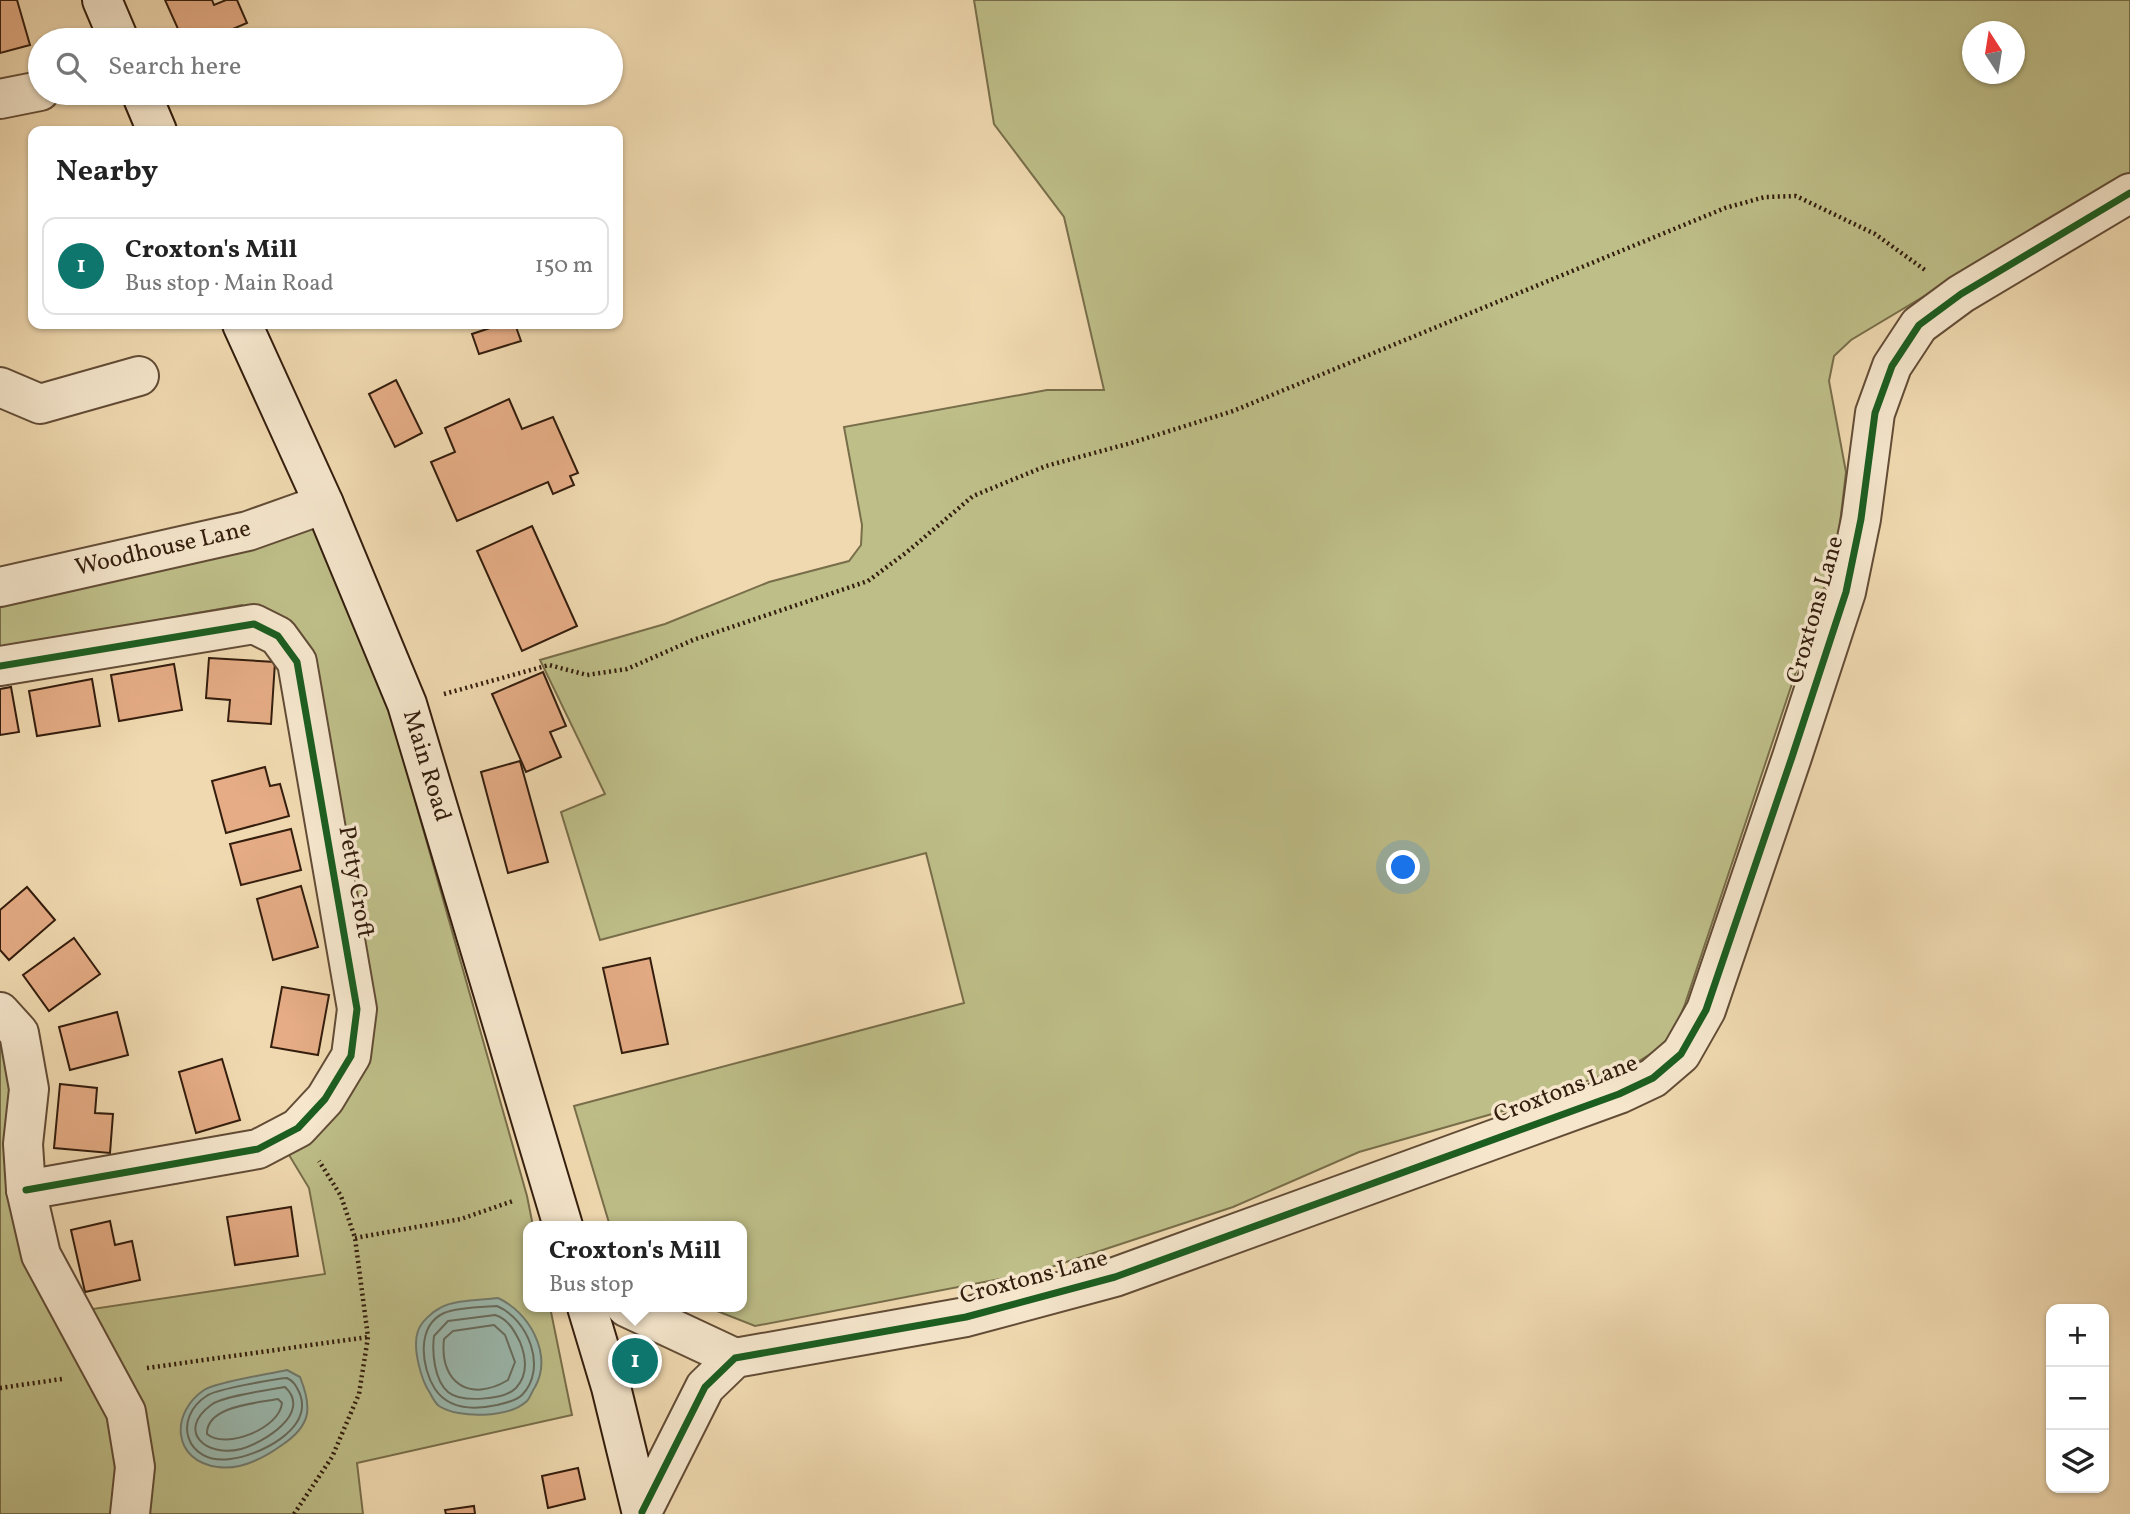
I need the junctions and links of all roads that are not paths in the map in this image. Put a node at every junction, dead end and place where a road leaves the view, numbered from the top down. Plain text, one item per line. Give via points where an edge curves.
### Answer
1 (103, 0) edge
2 (114, 28) edge
3 (28, 93) edge
4 (0, 99) edge
5 (146, 105) edge
6 (155, 126) edge
7 (2130, 194) edge
8 (244, 329) edge
9 (139, 376) dead end
10 (0, 387) edge
11 (324, 504) junction
12 (0, 587) edge
13 (0, 666) edge
14 (0, 1012) edge
15 (26, 1191) junction
16 (561, 1221) edge
17 (588, 1312) edge
18 (637, 1312) edge
19 (736, 1358) junction
20 (642, 1513) edge
21 (130, 1514) edge

1 - 2 street
3 - 4 street
5 - 6 street
7 - 19 street, Croxtons Lane via 1961,294 1919,325 1892,366 1875,412 1846,592 1706,1010 1681,1054 1653,1078 1115,1277 967,1317
8 - 11 street, Main Road
9 - 10 street via 40,404
11 - 12 street, Woodhouse Lane via 248,531
11 - 16 street, Main Road via 407,704
13 - 15 street, Petty Croft via 254,624 278,636 297,662 357,1009 351,1056 325,1099 298,1128 258,1149
14 - 15 street via 19,1033 29,1089 23,1144
15 - 21 street via 41,1255 126,1412 135,1467
17 - 20 street
18 - 19 street
19 - 20 street via 705,1387

